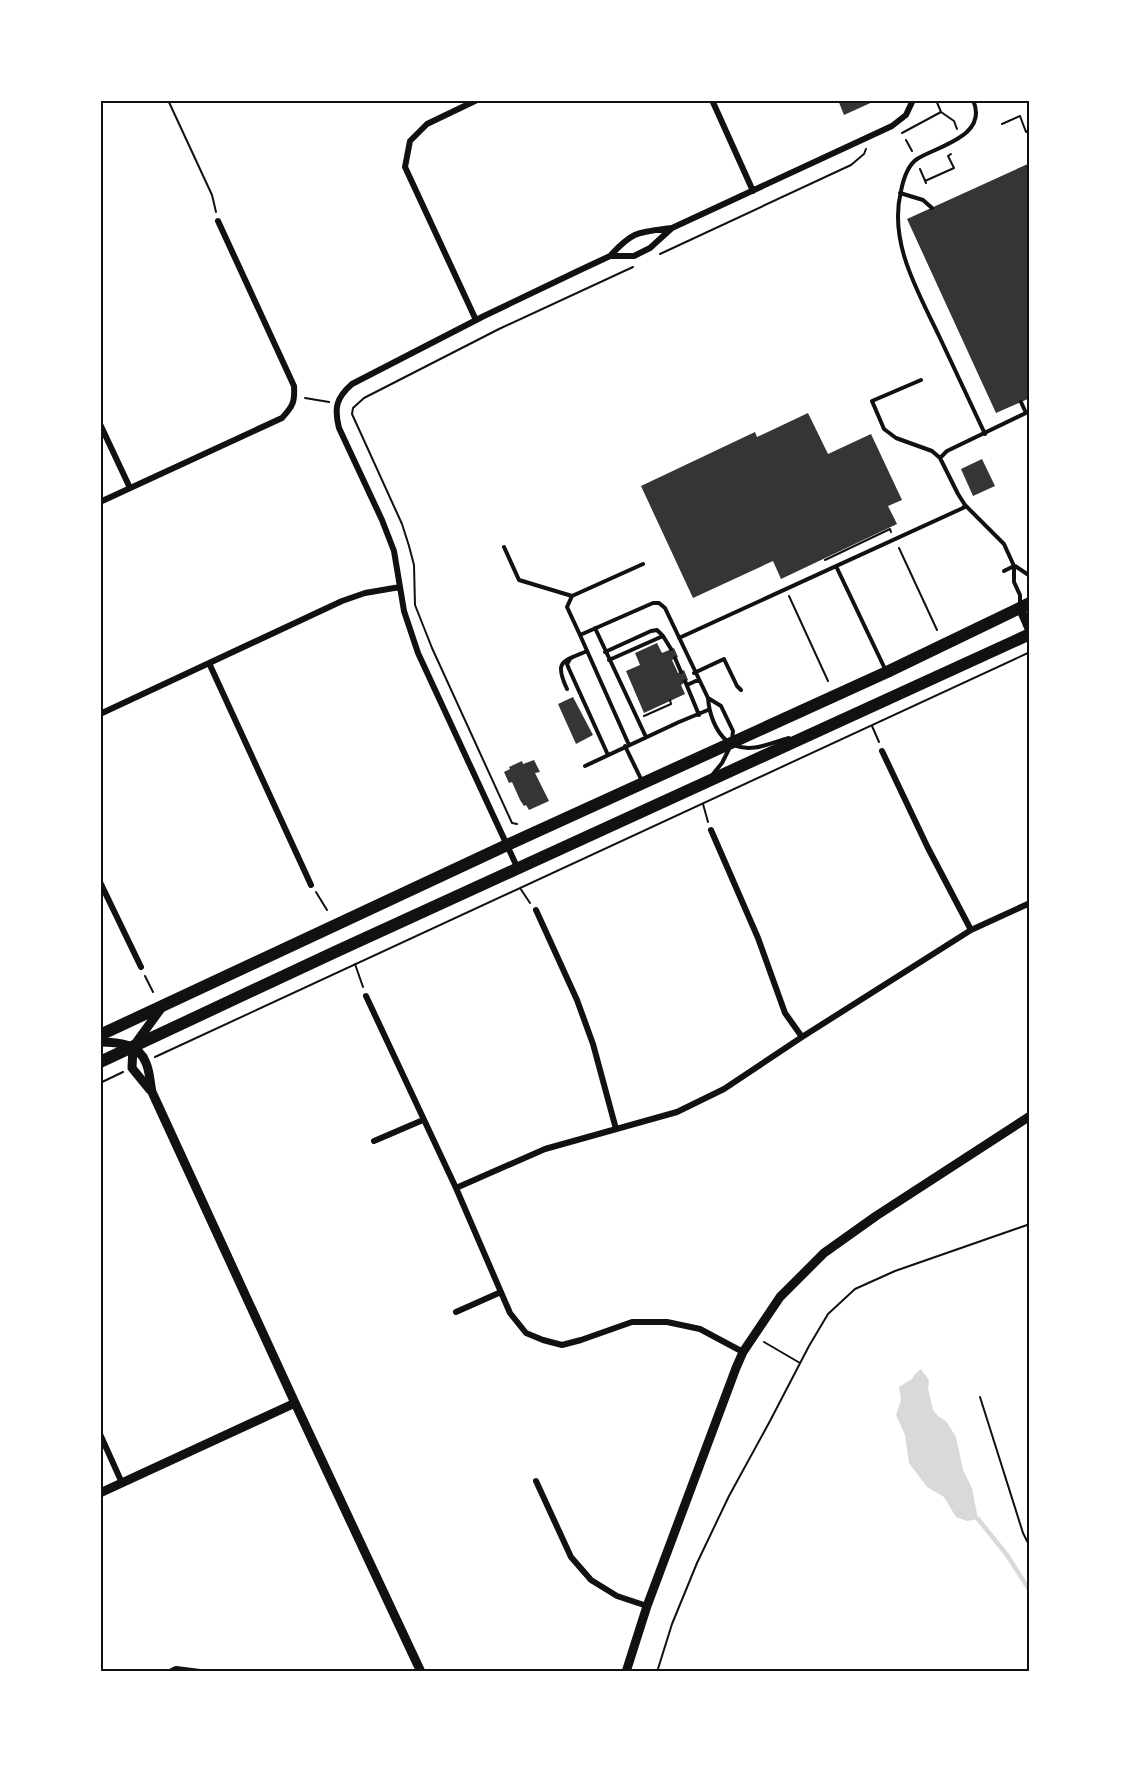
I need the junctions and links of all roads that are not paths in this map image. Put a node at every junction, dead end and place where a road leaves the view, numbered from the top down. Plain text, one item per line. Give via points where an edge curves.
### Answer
1 (477, 100) edge
2 (712, 100) edge
3 (913, 100) edge
4 (973, 100) edge
5 (753, 191) junction
6 (900, 193) junction
7 (932, 208) dead end
8 (218, 221) road end
9 (672, 228) junction
10 (610, 256) junction
11 (476, 320) junction
12 (921, 380) dead end
13 (1021, 402) dead end
14 (1028, 412) edge
15 (100, 424) edge
16 (985, 434) junction
17 (940, 458) junction
18 (130, 488) junction
19 (100, 502) edge
20 (965, 506) junction
21 (993, 532) junction
22 (989, 536) dead end
23 (504, 547) dead end
24 (643, 564) dead end
25 (836, 566) junction
26 (1014, 566) junction
27 (1004, 571) dead end
28 (1029, 576) edge
29 (400, 587) junction
30 (572, 596) junction
31 (1025, 605) edge
32 (595, 628) junction
33 (1029, 632) edge
34 (580, 635) junction
35 (663, 636) junction
36 (679, 638) junction
37 (671, 649) dead end
38 (587, 651) junction
39 (605, 651) junction
40 (675, 658) dead end
41 (570, 659) junction
42 (609, 660) junction
43 (210, 663) junction
44 (681, 672) dead end
45 (887, 672) junction
46 (694, 673) junction
47 (698, 680) junction
48 (567, 689) dead end
49 (741, 690) dead end
50 (708, 698) junction
51 (708, 710) junction
52 (100, 714) edge
53 (699, 715) junction
54 (816, 732) junction
55 (646, 737) junction
56 (731, 744) junction
57 (627, 746) junction
58 (882, 751) road end
59 (608, 755) junction
60 (585, 766) dead end
61 (643, 784) junction
62 (705, 784) junction
63 (711, 830) road end
64 (507, 845) junction
65 (518, 869) junction
66 (100, 882) edge
67 (311, 885) road end
68 (1029, 903) edge
69 (536, 910) road end
70 (971, 930) junction
71 (141, 967) road end
72 (366, 996) road end
73 (162, 1006) junction
74 (100, 1035) edge
75 (802, 1037) junction
76 (100, 1042) edge
77 (132, 1047) junction
78 (100, 1062) edge
79 (152, 1092) junction
80 (1029, 1116) edge
81 (423, 1120) junction
82 (616, 1129) junction
83 (374, 1141) dead end
84 (456, 1188) junction
85 (501, 1293) junction
86 (456, 1312) dead end
87 (743, 1352) junction
88 (295, 1403) junction
89 (100, 1434) edge
90 (536, 1481) dead end
91 (122, 1483) junction
92 (100, 1493) edge
93 (647, 1606) junction
94 (170, 1671) edge
95 (200, 1671) edge
96 (421, 1671) edge
97 (626, 1671) edge

1 - 11 street via 427,124 410,141 405,166
2 - 5 street
3 - 5 street via 906,115 892,126
4 - 6 lane via 977,111 969,130 915,160
5 - 9 street
6 - 7 lane via 923,200
6 - 16 lane via 899,230 909,270
8 - 18 street via 294,386 292,407 282,418
9 - 10 street via 641,231 625,240
9 - 10 street via 650,249 634,256
10 - 11 street
11 - 29 street via 352,384 337,404 339,428 394,550
12 - 17 lane via 872,401 885,429
13 - 14 lane
14 - 16 lane
15 - 18 street
16 - 17 lane
17 - 20 lane
18 - 19 street
20 - 21 lane
20 - 25 lane
21 - 22 lane
21 - 26 lane via 1004,544
23 - 30 lane via 519,580
24 - 30 lane
25 - 36 lane
25 - 45 lane
26 - 27 lane
26 - 28 lane
26 - 31 lane via 1014,582
29 - 43 street via 342,601
29 - 64 street via 418,653
30 - 34 lane via 567,607
31 - 33 street
31 - 45 main road
32 - 34 lane
32 - 36 lane via 659,603
32 - 39 lane
33 - 54 main road
34 - 38 lane
35 - 37 lane
35 - 39 lane via 657,630 651,631
35 - 42 lane
36 - 46 lane
38 - 41 lane
38 - 57 lane
39 - 42 lane
40 - 44 lane
41 - 48 lane via 560,667
41 - 59 lane via 567,664
42 - 55 lane
43 - 52 street
43 - 67 street
45 - 56 main road
46 - 47 lane
46 - 49 lane via 724,659
47 - 50 lane
47 - 53 lane via 686,683
50 - 51 lane
50 - 56 lane via 721,706 733,731
51 - 53 lane
51 - 56 lane via 721,736
53 - 55 lane
54 - 56 lane via 756,748
54 - 62 main road
55 - 57 lane
56 - 61 main road
56 - 62 lane
57 - 59 lane
57 - 61 lane
58 - 70 street
59 - 60 lane
61 - 64 main road
62 - 65 main road
63 - 75 street via 759,938 784,1013
64 - 65 street
64 - 73 main road
65 - 77 main road
66 - 71 street
68 - 70 street
69 - 82 street via 594,1044
70 - 75 street
72 - 81 street
73 - 74 main road
73 - 77 street
75 - 82 street via 696,1103
76 - 77 street
77 - 78 main road
77 - 79 street via 146,1061
77 - 79 street via 132,1068
79 - 88 street
80 - 87 street via 824,1253 780,1297
81 - 83 street
81 - 84 street
82 - 84 street via 546,1149
84 - 85 street
85 - 86 street
85 - 87 street via 526,1333 543,1340 562,1344 632,1322 667,1322 700,1329
87 - 93 street
88 - 91 street
88 - 96 street
89 - 91 street
90 - 93 street via 571,1557 584,1573 617,1596
91 - 92 street
93 - 97 street
94 - 95 street

